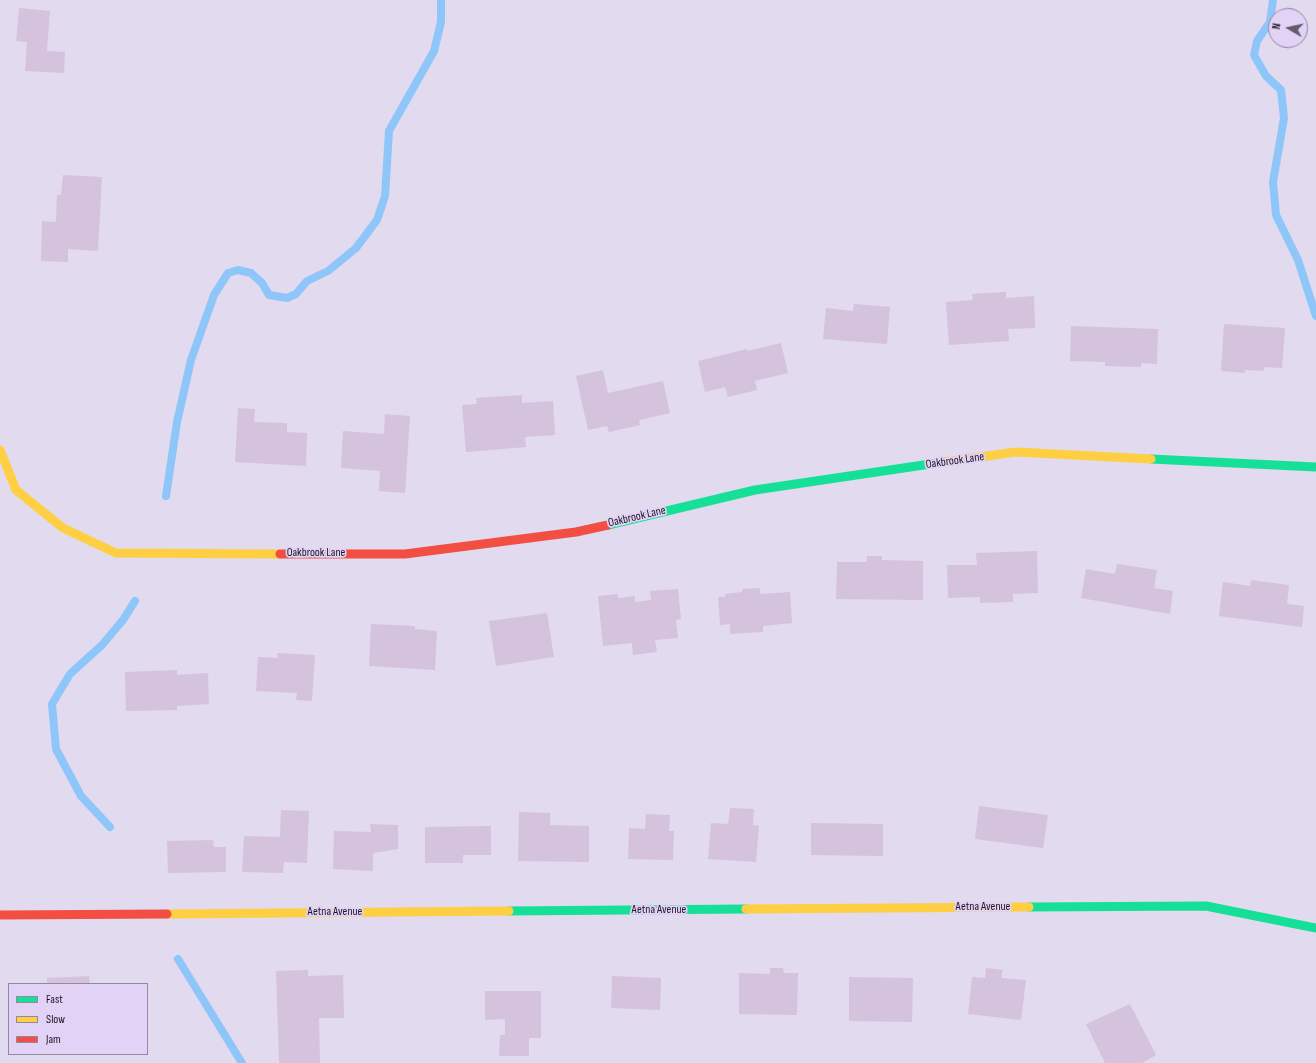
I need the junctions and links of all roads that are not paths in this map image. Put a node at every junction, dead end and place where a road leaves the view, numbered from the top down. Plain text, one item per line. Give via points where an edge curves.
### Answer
1 (0, 450) edge
2 (1316, 467) edge
3 (0, 915) edge
4 (1316, 928) edge

1 - 2 street, Oakbrook Lane via 16,490 63,528 116,553 405,554 576,532 755,490 1016,452
3 - 4 street, Aetna Avenue via 1206,906

